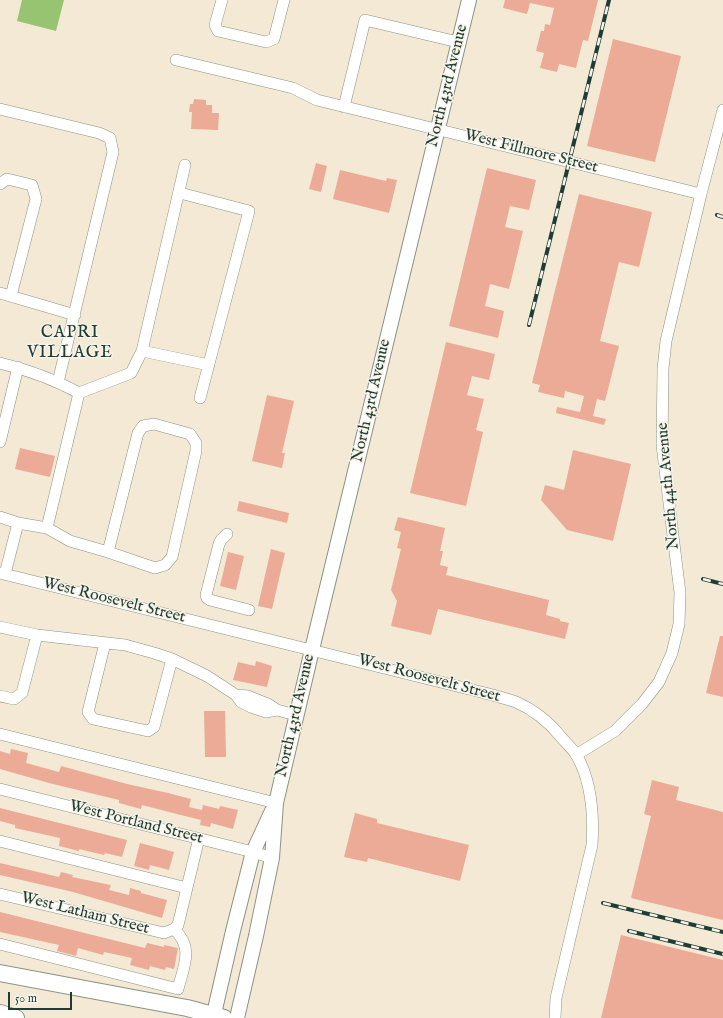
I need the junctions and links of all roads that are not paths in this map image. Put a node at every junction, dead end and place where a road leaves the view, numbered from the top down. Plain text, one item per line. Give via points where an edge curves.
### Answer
1 (222, 0) edge
2 (284, 0) edge
3 (469, 0) edge
4 (458, 42) junction
5 (176, 60) dead end
6 (344, 107) junction
7 (0, 109) edge
8 (723, 110) edge
9 (437, 129) junction
10 (186, 165) dead end
11 (0, 184) edge
12 (180, 193) junction
13 (701, 194) junction
14 (0, 293) edge
15 (11, 296) junction
16 (75, 315) junction
17 (142, 352) junction
18 (0, 363) edge
19 (209, 365) junction
20 (18, 367) junction
21 (58, 382) junction
22 (79, 393) junction
23 (200, 398) dead end
24 (0, 442) edge
25 (0, 516) edge
26 (18, 523) junction
27 (46, 528) junction
28 (228, 534) dead end
29 (108, 552) junction
30 (2, 573) edge
31 (249, 610) dead end
32 (0, 627) edge
33 (37, 635) junction
34 (105, 643) junction
35 (312, 649) junction
36 (172, 659) junction
37 (0, 696) edge
38 (296, 715) junction
39 (0, 734) edge
40 (576, 755) junction
41 (0, 789) edge
42 (276, 803) junction
43 (199, 838) junction
44 (0, 841) edge
45 (253, 852) junction
46 (272, 858) junction
47 (187, 888) junction
48 (0, 894) edge
49 (172, 930) junction
50 (0, 944) edge
51 (0, 972) edge
52 (0, 1013) edge
53 (217, 1017) edge
54 (16, 1018) edge
55 (237, 1018) edge
56 (555, 1018) edge

1 - 2 street via 216,25 218,31 266,42 274,39
3 - 4 main road, North 43rd Avenue
4 - 6 street via 365,20
4 - 9 main road, North 43rd Avenue
5 - 6 street, West Fillmore Street via 293,88 317,100
6 - 9 street, West Fillmore Street
7 - 16 street via 99,133 110,138 113,152
8 - 13 street, North 44th Avenue
9 - 13 street, West Fillmore Street
9 - 35 main road, North 43rd Avenue
10 - 12 street
11 - 15 street via 7,179 32,185 36,199
12 - 17 street
12 - 19 street via 249,211
13 - 40 street, North 44th Avenue via 666,341 663,369 662,446 680,593 679,624 672,653 659,682 642,704 615,731
14 - 15 street
15 - 16 street
16 - 21 street
17 - 19 street
17 - 22 street via 131,373
18 - 20 street
19 - 23 street
20 - 21 street
20 - 24 street
21 - 22 street
22 - 27 street
25 - 26 street
26 - 27 street
26 - 30 street
27 - 29 street via 70,541
28 - 31 street via 219,544 207,598
29 - 29 street via 155,568 165,565 172,557 196,451 196,443 190,434 154,424 143,426 138,433
30 - 35 street, West Roosevelt Street
32 - 33 street
33 - 34 street
33 - 37 street via 22,692 14,699
34 - 36 street
34 - 36 street via 88,712 93,719 148,731 154,727
35 - 38 main road, North 43rd Avenue
35 - 40 street, West Roosevelt Street via 516,702 551,725
36 - 38 street via 207,676 251,707 266,712 277,710
38 - 42 main road, North 43rd Avenue
39 - 42 street
40 - 56 street, West Roosevelt Street via 587,778 594,824 592,844 560,981
41 - 43 street, West Portland Street
42 - 45 main road, North 43rd Avenue
42 - 46 main road, North 43rd Avenue
43 - 45 street, West Portland Street
43 - 47 street
44 - 47 street
45 - 46 street, West Portland Street
45 - 53 main road, North 43rd Avenue via 233,931
46 - 55 main road, North 43rd Avenue
47 - 49 street via 178,925
48 - 49 street, West Latham Street via 159,933
49 - 50 street via 181,935 187,950 178,989
51 - 53 highway via 146,999
52 - 54 highway

